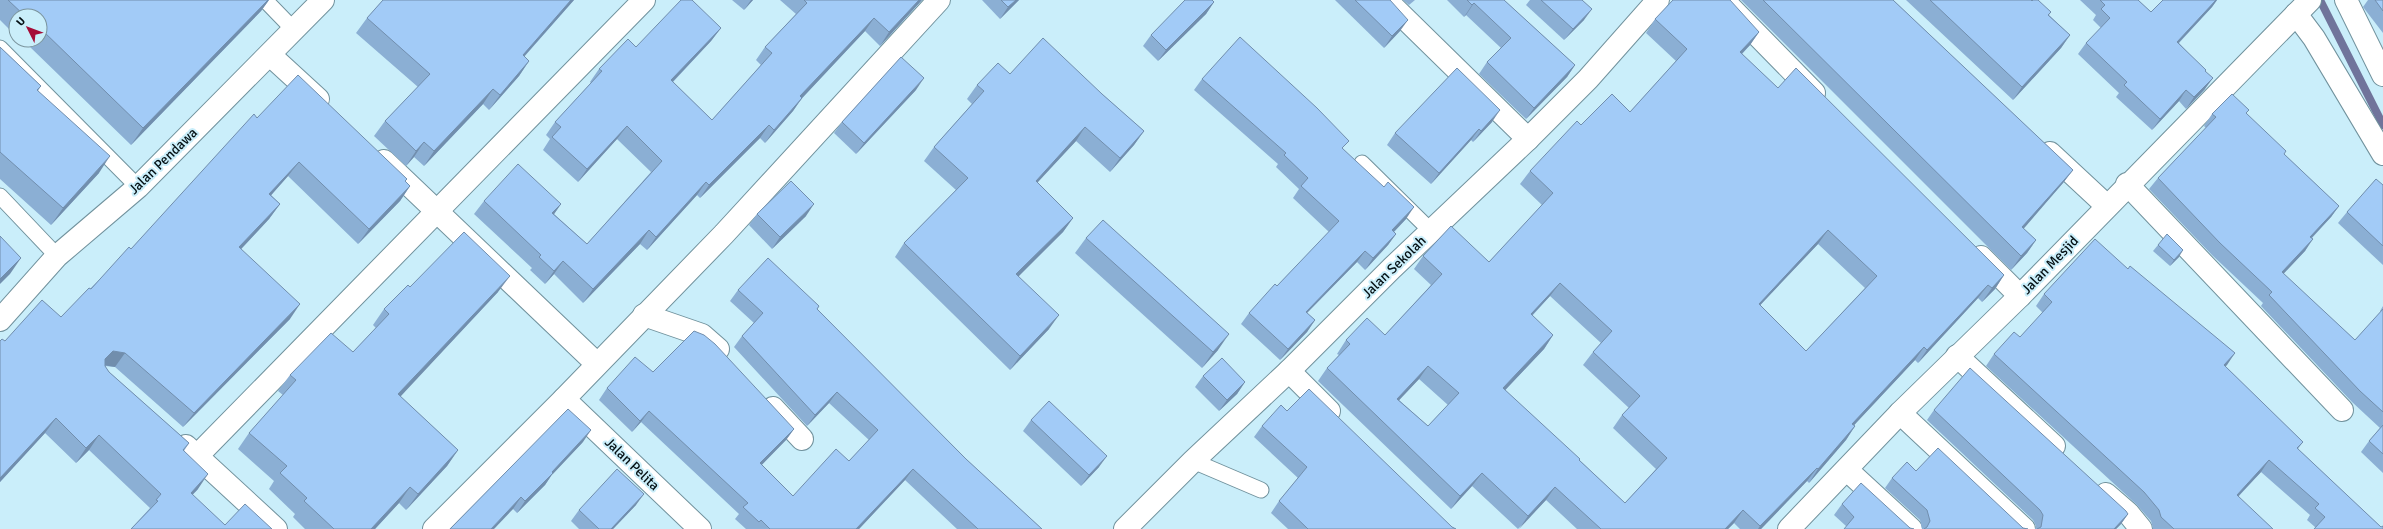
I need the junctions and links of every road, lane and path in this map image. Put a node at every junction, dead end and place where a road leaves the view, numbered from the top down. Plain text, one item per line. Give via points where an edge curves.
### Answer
1 (265, 0) edge
2 (323, 0) edge
3 (644, 0) edge
4 (939, 0) edge
5 (1386, 0) edge
6 (1658, 0) edge
7 (1724, 0) edge
8 (2346, 0) edge
9 (2304, 6) edge
10 (294, 30) junction
11 (0, 48) edge
12 (270, 55) junction
13 (1570, 64) edge
14 (2383, 75) edge
15 (1588, 79) junction
16 (1827, 105) edge
17 (334, 114) edge
18 (1528, 139) junction
19 (2038, 142) edge
20 (368, 147) edge
21 (2383, 154) edge
22 (1362, 163) dead end
23 (2127, 184) junction
24 (138, 187) junction
25 (0, 196) edge
26 (2107, 206) junction
27 (438, 212) junction
28 (1431, 231) junction
29 (1965, 241) edge
30 (57, 256) junction
31 (2020, 296) junction
32 (644, 315) junction
33 (0, 320) edge
34 (1957, 356) junction
35 (731, 362) edge
36 (597, 364) junction
37 (1289, 371) junction
38 (757, 390) edge
39 (564, 399) junction
40 (2342, 410) dead end
41 (1900, 412) junction
42 (1345, 426) edge
43 (173, 434) edge
44 (802, 439) dead end
45 (197, 456) junction
46 (1193, 461) junction
47 (2070, 462) edge
48 (1847, 470) junction
49 (2093, 483) edge
50 (1261, 490) dead end
51 (276, 529) edge
52 (434, 529) edge
53 (700, 529) edge
54 (1125, 529) edge
55 (1789, 529) edge
56 (1911, 529) edge
57 (2024, 529) edge
58 (2141, 529) edge

1 - 10 lane
2 - 10 street, Jalan Pendawa
3 - 27 street
4 - 32 street via 724,234
5 - 18 street
6 - 15 street, Jalan Sekolah
7 - 16 street
8 - 14 street
9 - 21 street via 2314,38
9 - 23 street, Jalan Mesjid
10 - 12 street, Jalan Pendawa
11 - 24 lane
12 - 17 street
12 - 24 street, Jalan Pendawa
13 - 15 street
15 - 18 street, Jalan Sekolah
18 - 28 street, Jalan Sekolah
19 - 26 street
20 - 27 street
22 - 28 lane
23 - 26 street, Jalan Mesjid
23 - 40 street
24 - 30 street, Jalan Pendawa
25 - 30 lane
26 - 31 street, Jalan Mesjid
27 - 36 street
27 - 45 street
28 - 37 street, Jalan Sekolah
29 - 31 street
30 - 33 street, Jalan Pendawa
31 - 34 street, Jalan Mesjid
32 - 35 street via 702,335
32 - 36 street
34 - 41 street, Jalan Mesjid
34 - 47 street
36 - 39 street
37 - 42 street
37 - 46 street, Jalan Sekolah
38 - 44 street
39 - 52 street
39 - 53 street, Jalan Pelita
41 - 48 street, Jalan Mesjid
41 - 57 street
43 - 45 street
45 - 51 street
46 - 50 lane
46 - 54 street, Jalan Sekolah
48 - 55 street, Jalan Mesjid
48 - 56 street
49 - 58 street via 2128,513

